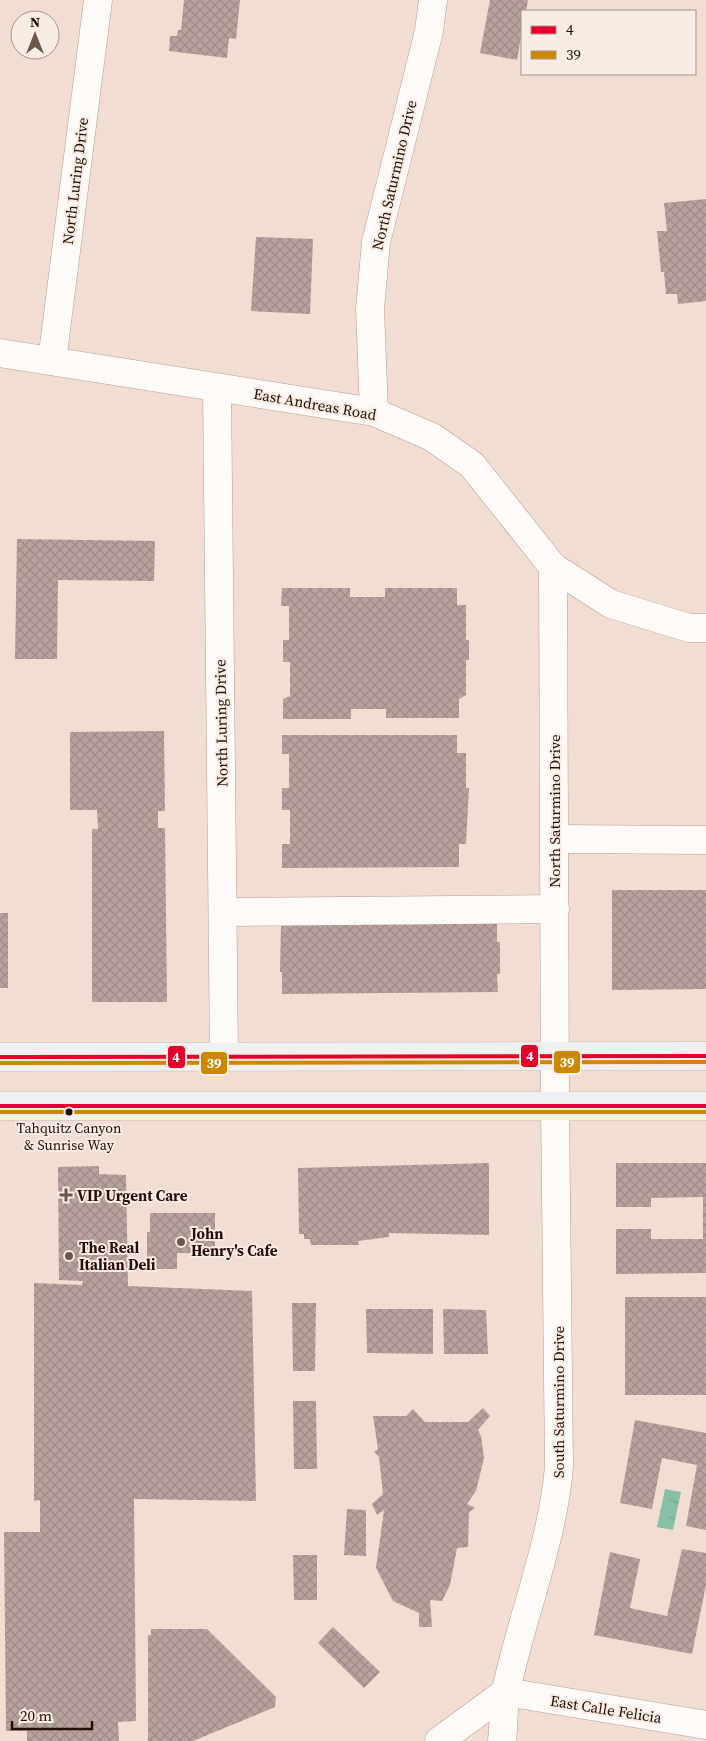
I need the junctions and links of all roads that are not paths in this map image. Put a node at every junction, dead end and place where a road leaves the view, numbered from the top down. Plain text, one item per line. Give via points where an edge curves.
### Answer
1 (98, 0) edge
2 (433, 0) edge
3 (0, 352) edge
4 (52, 362) junction
5 (217, 388) junction
6 (374, 412) junction
7 (554, 567) junction
8 (706, 628) edge
9 (554, 839) junction
10 (706, 840) edge
11 (555, 910) junction
12 (223, 912) junction
13 (555, 1056) junction
14 (706, 1056) edge
15 (0, 1057) edge
16 (224, 1057) junction
17 (555, 1105) junction
18 (0, 1106) edge
19 (706, 1106) edge
20 (506, 1692) junction
21 (706, 1725) edge
22 (439, 1741) edge
23 (502, 1741) edge

1 - 4 street, North Luring Drive
2 - 6 street, North Saturmino Drive via 429,31 376,242 370,309
3 - 4 street, East Andreas Road
4 - 5 street, East Andreas Road
5 - 6 street, East Andreas Road
5 - 12 street, North Luring Drive
6 - 7 street, East Andreas Road via 432,437 472,465
7 - 8 street, East Andreas Road via 610,604 689,628
7 - 9 street, North Saturmino Drive
9 - 10 street
9 - 11 street, North Saturmino Drive
11 - 12 street
11 - 13 street, North Saturmino Drive
12 - 16 street, North Luring Drive
13 - 14 main road
13 - 16 main road
13 - 17 street, South Saturmino Drive
15 - 16 main road
17 - 18 main road
17 - 19 main road
17 - 20 street, South Saturmino Drive via 559,1467 546,1551
20 - 21 street, East Calle Felicia
20 - 22 street
20 - 23 street, South Saturmino Drive

